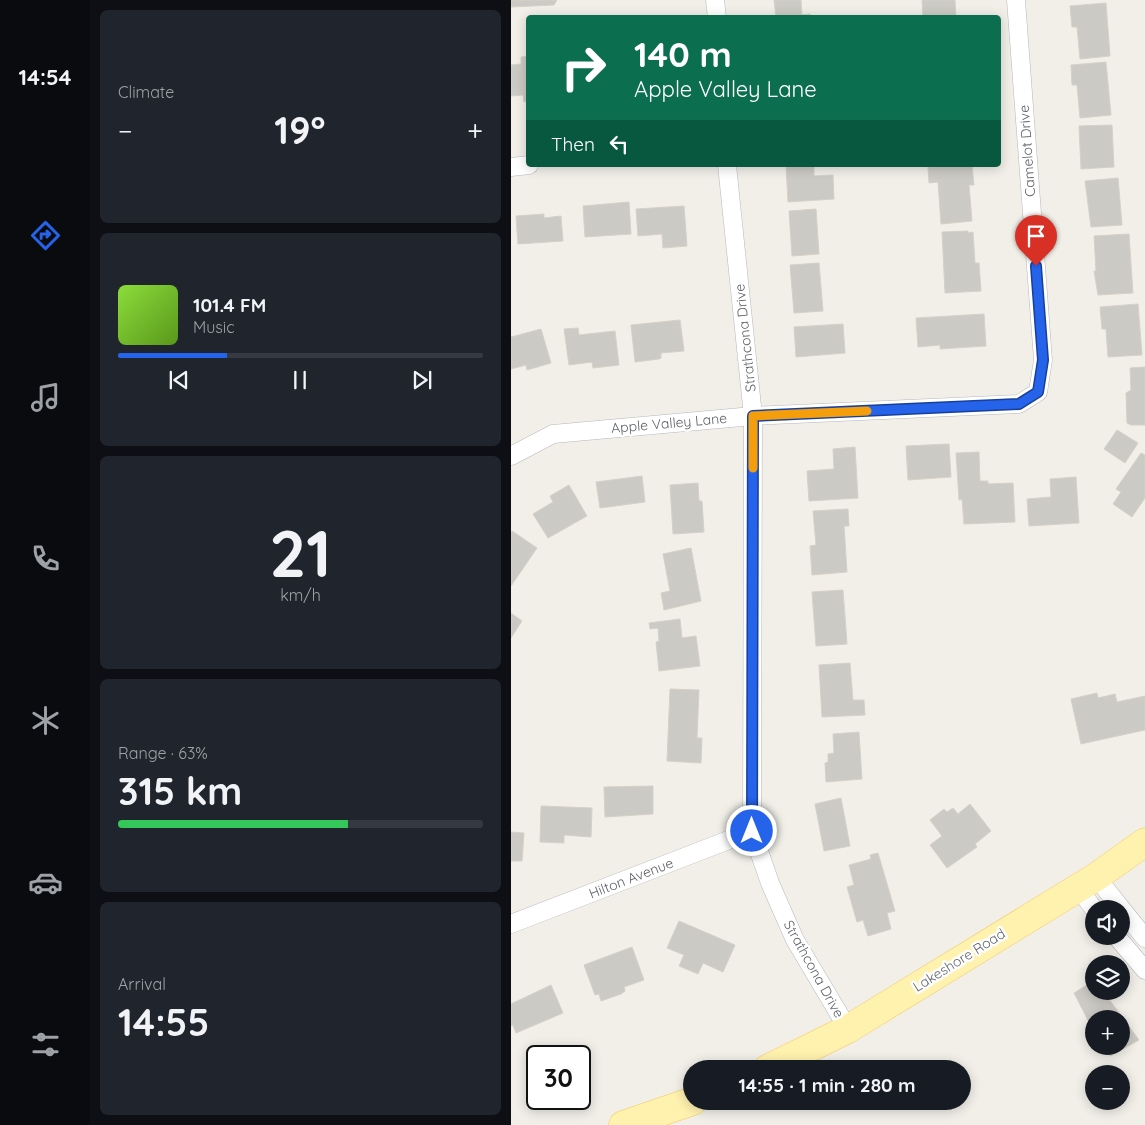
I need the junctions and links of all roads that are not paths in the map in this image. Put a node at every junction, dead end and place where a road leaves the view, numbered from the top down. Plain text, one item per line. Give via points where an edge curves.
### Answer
1 (715, 0) edge
2 (1016, 0) edge
3 (717, 15) edge
4 (526, 165) edge
5 (511, 167) edge
6 (727, 167) edge
7 (1038, 392) joint
8 (753, 416) junction
9 (511, 456) edge
10 (752, 831) junction
11 (1145, 842) edge
12 (1086, 882) junction
13 (1091, 900) edge
14 (1104, 900) edge
15 (511, 924) edge
16 (1130, 924) edge
17 (1145, 938) edge
18 (1124, 945) edge
19 (1145, 970) edge
20 (848, 1029) junction
21 (785, 1060) edge
22 (683, 1104) edge
23 (623, 1125) edge

1 - 3 street
2 - 7 street, Camelot Drive via 1043,360
4 - 5 street
6 - 8 street, Strathcona Drive
7 - 8 street, Apple Valley Lane via 1019,404
8 - 9 street, Apple Valley Lane via 553,434
8 - 10 street, Strathcona Drive
10 - 15 street, Hilton Avenue
10 - 20 street, Strathcona Drive via 795,940
11 - 12 main road, Lakeshore Road
12 - 13 street
12 - 14 street
12 - 20 main road, Lakeshore Road
16 - 17 street
18 - 19 street
20 - 21 main road, Lakeshore Road
22 - 23 main road

